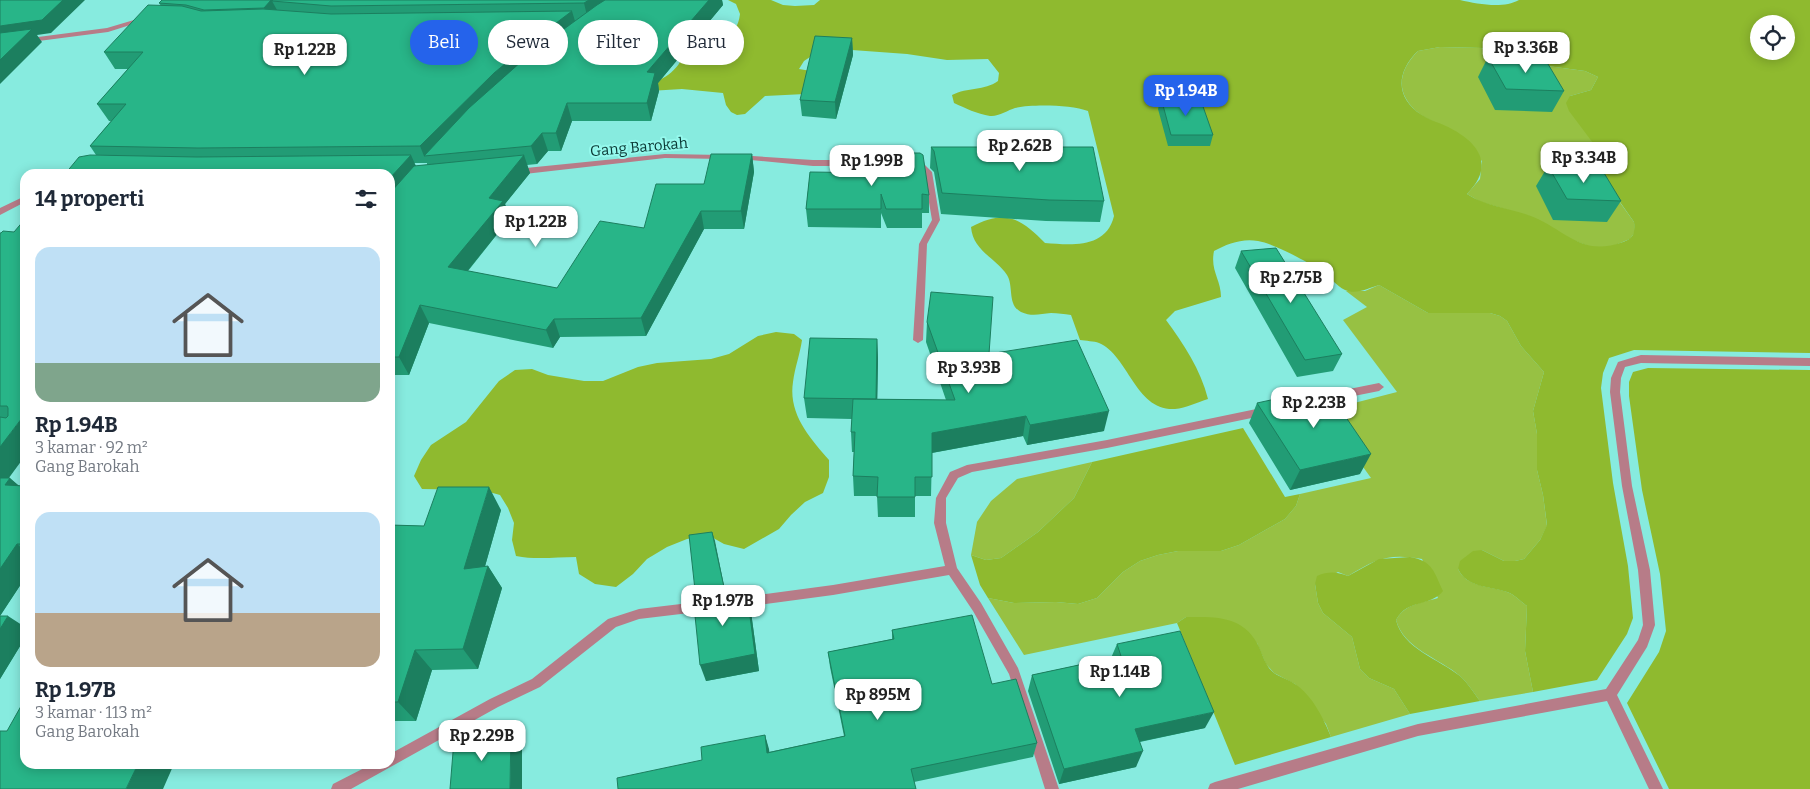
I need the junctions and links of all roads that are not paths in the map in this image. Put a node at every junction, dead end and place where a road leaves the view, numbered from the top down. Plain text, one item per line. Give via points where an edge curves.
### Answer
1 (153, 19) edge
2 (0, 44) edge
3 (505, 173) edge
4 (20, 202) edge
5 (0, 212) edge
6 (918, 340) dead end
7 (1810, 362) edge
8 (1379, 387) dead end
9 (1311, 401) edge
10 (1282, 408) edge
11 (952, 570) junction
12 (1610, 694) junction
13 (395, 758) edge
14 (376, 769) edge
15 (338, 789) edge
16 (1052, 789) edge
17 (1215, 789) edge
18 (1656, 789) edge

1 - 2 street via 108,30
3 - 6 street, Gang Barokah via 665,156 748,157 922,167 928,172 936,220 923,244
4 - 5 street
7 - 12 street via 1641,359 1621,365 1615,392 1627,486 1644,570 1649,625 1643,643
8 - 9 street
10 - 11 street via 971,468 954,475 941,498 940,523
11 - 13 street via 833,590 639,614 612,622 536,683
11 - 16 street via 1014,672
12 - 17 street via 1418,730
12 - 18 street
14 - 15 street

